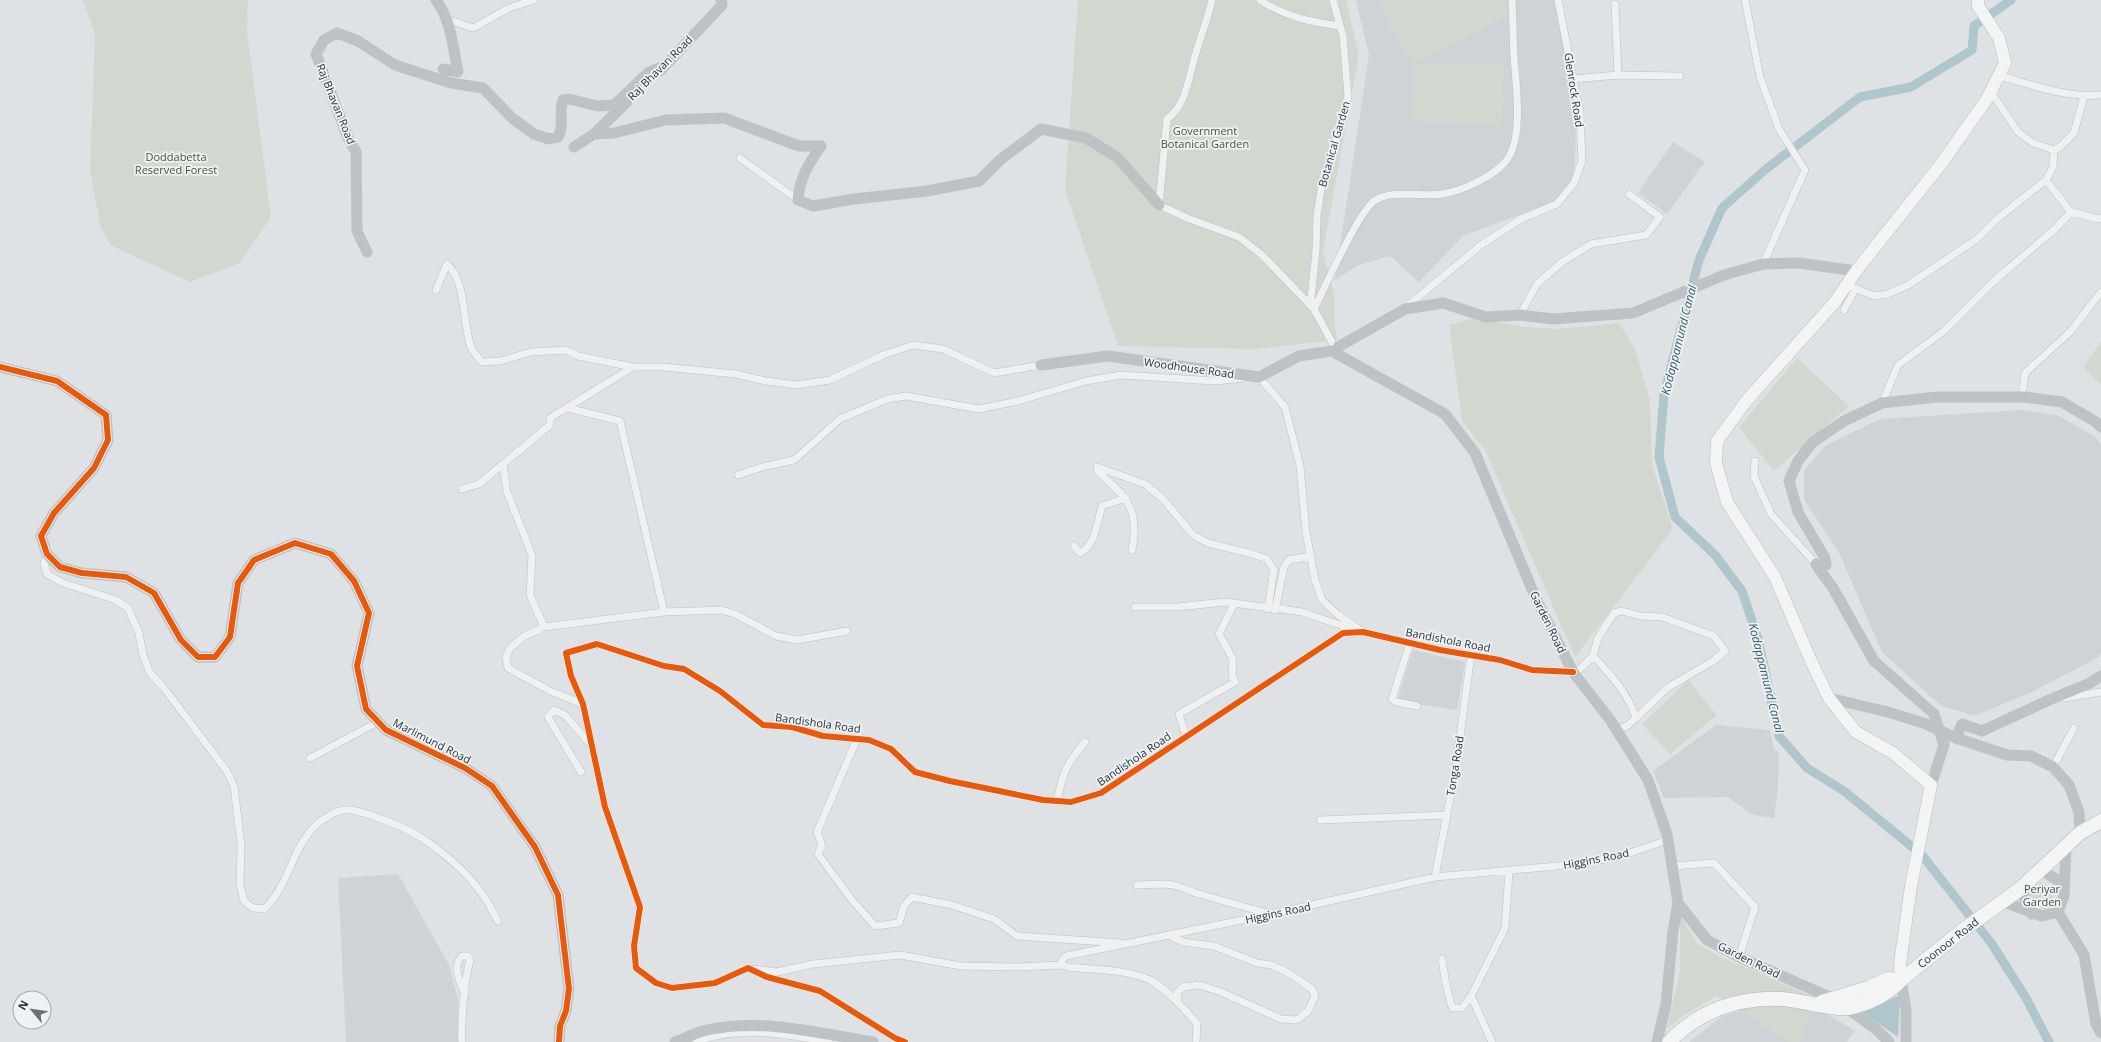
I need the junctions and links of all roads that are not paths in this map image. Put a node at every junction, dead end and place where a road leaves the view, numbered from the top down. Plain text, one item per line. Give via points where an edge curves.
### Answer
1 (436, 0) edge
2 (534, 0) edge
3 (721, 0) edge
4 (1212, 0) edge
5 (1260, 0) edge
6 (1334, 0) edge
7 (1512, 0) edge
8 (1558, 0) edge
9 (1745, 0) edge
10 (1978, 0) edge
11 (1615, 4) dead end
12 (446, 19) junction
13 (1340, 26) junction
14 (664, 66) junction
15 (443, 69) dead end
16 (1618, 75) junction
17 (1680, 76) dead end
18 (2000, 76) junction
19 (1574, 79) junction
20 (1991, 92) junction
21 (2101, 95) edge
22 (2084, 96) junction
23 (594, 134) junction
24 (574, 147) dead end
25 (2054, 150) junction
26 (740, 158) dead end
27 (2046, 180) junction
28 (1629, 194) dead end
29 (798, 200) junction
30 (1159, 205) junction
31 (2071, 212) junction
32 (2101, 218) edge
33 (366, 252) dead end
34 (1763, 264) junction
35 (1856, 271) junction
36 (1851, 287) junction
37 (436, 290) dead end
38 (2101, 292) edge
39 (1314, 309) junction
40 (1405, 309) junction
41 (1844, 310) dead end
42 (1520, 315) junction
43 (1335, 349) junction
44 (1041, 365) joint
45 (0, 367) edge
46 (633, 367) junction
47 (1259, 377) junction
48 (2022, 397) junction
49 (1882, 403) junction
50 (567, 408) junction
51 (2101, 427) edge
52 (1755, 461) dead end
53 (503, 464) junction
54 (738, 475) dead end
55 (462, 489) dead end
56 (1126, 498) junction
57 (1074, 546) dead end
58 (1132, 550) dead end
59 (47, 554) junction
60 (1310, 556) junction
61 (1818, 566) junction
62 (1234, 604) junction
63 (1135, 606) dead end
64 (1272, 609) junction
65 (664, 612) junction
66 (544, 628) junction
67 (847, 631) dead end
68 (1363, 632) junction
69 (1410, 643) junction
70 (1471, 655) junction
71 (1593, 656) junction
72 (1574, 674) junction
73 (2101, 676) edge
74 (2101, 692) edge
75 (1829, 698) junction
76 (2049, 700) junction
77 (583, 704) junction
78 (1417, 706) dead end
79 (1636, 718) junction
80 (378, 722) junction
81 (2074, 728) dead end
82 (1616, 730) junction
83 (1938, 730) junction
84 (1186, 736) junction
85 (1956, 738) junction
86 (856, 739) junction
87 (1085, 742) dead end
88 (591, 745) junction
89 (310, 758) dead end
90 (2053, 767) junction
91 (581, 772) dead end
92 (1931, 785) junction
93 (1057, 801) junction
94 (1446, 815) junction
95 (1320, 820) dead end
96 (2101, 821) edge
97 (2080, 833) junction
98 (1668, 840) junction
99 (2066, 847) junction
100 (1673, 866) junction
101 (2041, 870) junction
102 (1509, 872) junction
103 (1435, 877) junction
104 (2064, 884) junction
105 (1137, 886) dead end
106 (2020, 889) junction
107 (1678, 903) junction
108 (2000, 905) junction
109 (2058, 912) junction
110 (1272, 914) junction
111 (2032, 914) junction
112 (498, 921) dead end
113 (1169, 935) junction
114 (1129, 943) junction
115 (1738, 957) junction
116 (1442, 959) dead end
117 (1062, 965) junction
118 (748, 968) junction
119 (1901, 980) junction
120 (465, 995) junction
121 (1471, 996) junction
122 (1834, 998) junction
123 (1178, 1003) junction
124 (1816, 1004) junction
125 (1848, 1008) junction
126 (2101, 1033) edge
127 (462, 1042) edge
128 (559, 1042) edge
129 (675, 1042) edge
130 (696, 1042) edge
131 (829, 1042) edge
132 (873, 1042) edge
133 (906, 1042) edge
134 (1196, 1042) edge
135 (1492, 1042) edge
136 (1657, 1042) edge
137 (1669, 1042) edge
138 (1889, 1042) edge
139 (1906, 1042) edge

1 - 12 street via 443,9
2 - 12 street via 509,8 473,28
3 - 14 street, Raj Bhavan Road via 722,5
4 - 30 street via 1208,20 1195,54 1191,76 1174,115 1168,119
5 - 13 street via 1288,16
6 - 13 street, Botanical Garden
7 - 39 street via 1517,81 1515,140 1506,161 1468,187 1443,194 1394,194 1374,201 1361,216
8 - 19 street, Glenrock Road
9 - 34 street via 1760,77 1779,129 1805,170
10 - 18 main road via 1978,6 1999,38 2005,63
11 - 16 street
12 - 15 street via 458,72
13 - 39 street, Botanical Garden via 1348,96 1330,165 1323,177 1316,215 1316,251 1311,298
14 - 23 street, Raj Bhavan Road
14 - 33 street, Raj Bhavan Road via 649,72 614,105 598,106 570,99 563,100 562,130 558,137 548,139 534,134 512,118 483,88 451,83 395,66 358,41 337,33 324,40 316,54 348,138 356,152 357,232
16 - 17 street
16 - 19 street
18 - 20 main road
18 - 22 street via 2052,91
19 - 40 street, Glenrock Road via 1580,114 1582,161 1574,182 1557,204 1521,220 1481,245
20 - 25 street via 2018,132 2033,143
20 - 35 main road via 1941,164
21 - 22 street
22 - 25 street via 2074,133 2060,148
23 - 24 street, Raj Bhavan Road
23 - 29 street via 614,134 666,120 724,118 799,146 821,146 800,183
25 - 27 street via 2053,167
26 - 29 street
27 - 31 street
27 - 36 street via 1998,218 1977,239 1908,285 1888,294 1874,296
28 - 42 street via 1660,217 1646,235 1591,244 1562,262 1537,284
29 - 30 street via 812,206 927,191 979,181 1000,160 1041,129 1086,138 1118,158
30 - 39 street, Botanical Garden via 1239,237 1262,255
31 - 32 street
31 - 49 street via 1994,281 1944,331 1898,365
34 - 35 street via 1799,263
34 - 42 street via 1724,275 1632,313 1552,319
35 - 36 main road
36 - 41 street
36 - 75 main road via 1747,400 1717,441 1716,463 1727,502 1775,577 1810,661
37 - 46 street via 446,264 454,271 465,310 471,347 482,362 531,352 566,350 578,356
38 - 48 street via 2070,332 2026,373
39 - 43 street, Botanical Garden
40 - 42 street via 1443,303 1486,317
40 - 43 street
43 - 47 street via 1299,356
43 - 72 street, Garden Road via 1446,414 1475,453 1537,601
44 - 46 street via 994,373 943,348 912,345 883,355 830,380 796,385 736,374 663,367
44 - 47 street, Woodhouse Road via 1108,356
45 - 59 street via 58,381 106,415 108,440 94,468 54,513 41,536
46 - 50 street
47 - 54 street via 1215,381 1121,375 1086,381 1010,403 979,409 906,396 887,399 840,419 794,460
47 - 60 street via 1285,407 1300,466
48 - 49 street via 1937,397
48 - 51 street via 2062,402
49 - 61 street via 1844,421 1813,442 1798,461 1789,481 1798,512 1825,558 1826,564
50 - 53 street via 550,418 550,425
50 - 65 street via 620,421
52 - 61 street via 1754,476 1771,514
53 - 55 street via 479,484
53 - 66 street via 507,492 532,555 530,595
56 - 57 street via 1102,506 1087,550 1080,553
56 - 58 street via 1136,525
56 - 64 street via 1098,472 1097,466 1145,484 1163,499 1193,535 1208,543 1250,552 1267,559 1274,570
59 - 80 street, Marlimund Road via 60,567 82,573 126,577 154,593 181,640 198,657 215,657 230,637 238,583 254,560 295,543 331,554 354,581 369,613 357,666 366,708
59 - 112 street via 44,563 47,574 63,583 116,600 128,608 140,633 143,655 150,673 226,770 234,786 238,804 240,885 244,901 254,908 264,909 272,902 306,838 317,824 344,809 365,812 420,836 451,860 479,889
60 - 64 street via 1290,560 1284,566
60 - 68 street via 1322,600
61 - 83 street via 1874,661 1934,714
62 - 63 street via 1225,602 1177,607
62 - 64 street
62 - 84 street via 1219,634 1233,659 1232,675 1235,682 1179,714
64 - 68 street via 1302,612
65 - 66 street
65 - 67 street via 722,610 735,614 776,636 797,640
66 - 77 street via 523,637 510,648 506,657 508,668
68 - 69 street, Bandishola Road
68 - 84 street, Bandishola Road via 1343,633
69 - 70 street, Bandishola Road
69 - 78 street via 1392,699
70 - 72 street, Bandishola Road via 1500,660 1532,670
70 - 94 street, Tonga Road via 1456,767
71 - 72 street
71 - 79 street via 1625,694
71 - 79 street via 1598,638 1614,613 1622,611 1640,616 1662,617 1714,636 1725,651 1667,688
72 - 82 street, Garden Road
73 - 76 street
74 - 76 street
75 - 83 street via 1888,712
75 - 92 main road via 1856,732 1893,753
76 - 85 street via 1982,731 1962,724
77 - 86 street, Bandishola Road via 571,676 566,653 597,644 664,666 684,669 720,691 763,725 792,727 823,736
77 - 88 street, Bandishola Road
79 - 82 street via 1627,726
80 - 89 street
80 - 128 street, Marlimund Road via 386,730 464,768 492,786 535,848 558,895 569,990 566,1011 560,1026
81 - 90 street
82 - 98 street, Garden Road via 1648,780
83 - 85 street
83 - 92 street via 1944,745
84 - 93 street, Bandishola Road via 1102,793 1071,802
85 - 90 street via 2007,754 2031,756
86 - 93 street, Bandishola Road via 869,740 891,749 915,772 950,782
86 - 114 street via 817,832 822,845 818,854 875,926 900,923 904,906 912,897 952,905 994,919 1017,936
87 - 93 street via 1063,774
88 - 91 street via 565,715 554,710 548,717
88 - 118 street, Bandishola Road via 605,807 640,907 634,946 636,968 656,983 672,988 715,983
90 - 97 street via 2069,785 2079,812
92 - 119 main road via 1919,842 1900,963
94 - 95 street
94 - 103 street, Tonga Road
96 - 97 highway
97 - 99 highway
98 - 100 street, Garden Road
98 - 102 street, Higgins Road via 1624,855 1579,864
99 - 101 highway
99 - 104 street
100 - 107 street, Garden Road
100 - 115 street via 1714,863 1755,907
101 - 104 street
101 - 106 highway
102 - 103 street, Higgins Road
102 - 121 street via 1505,928
103 - 110 street, Higgins Road
104 - 109 street via 2064,896
105 - 110 street via 1174,886
106 - 108 highway, Coonoor Road
106 - 111 street
107 - 115 street, Garden Road via 1707,940
107 - 136 street via 1666,1004
108 - 111 street
108 - 119 highway, Coonoor Road via 1963,930
109 - 111 street via 2042,916
109 - 126 street via 2084,955 2096,1024
110 - 113 street, Higgins Road
113 - 114 street, Higgins Road
113 - 123 street via 1183,942 1214,946 1257,963 1272,965 1312,988 1315,996 1308,1011 1297,1020 1281,1019 1200,985 1183,987 1176,994
114 - 117 street, Higgins Road via 1066,956 1062,960
115 - 122 street, Garden Road
116 - 121 street via 1451,1006 1462,1008
117 - 118 street via 961,966 900,955 813,964 777,972
117 - 123 street via 1122,973 1150,980
118 - 133 street via 767,977 820,991 895,1038
119 - 122 highway via 1888,979
119 - 125 highway, Coonoor Road via 1893,989 1876,998
119 - 139 street via 1906,1010
120 - 120 street via 456,969 462,956 468,956 470,961
120 - 127 street
121 - 135 street
122 - 124 highway
122 - 125 street, Garden Road
123 - 134 street via 1197,1024
124 - 125 highway
124 - 137 highway via 1782,999 1737,1002 1694,1020 1683,1027
125 - 138 street, Garden Road
129 - 132 street via 706,1030 750,1025 792,1028
130 - 131 street via 707,1038 753,1032 789,1034

